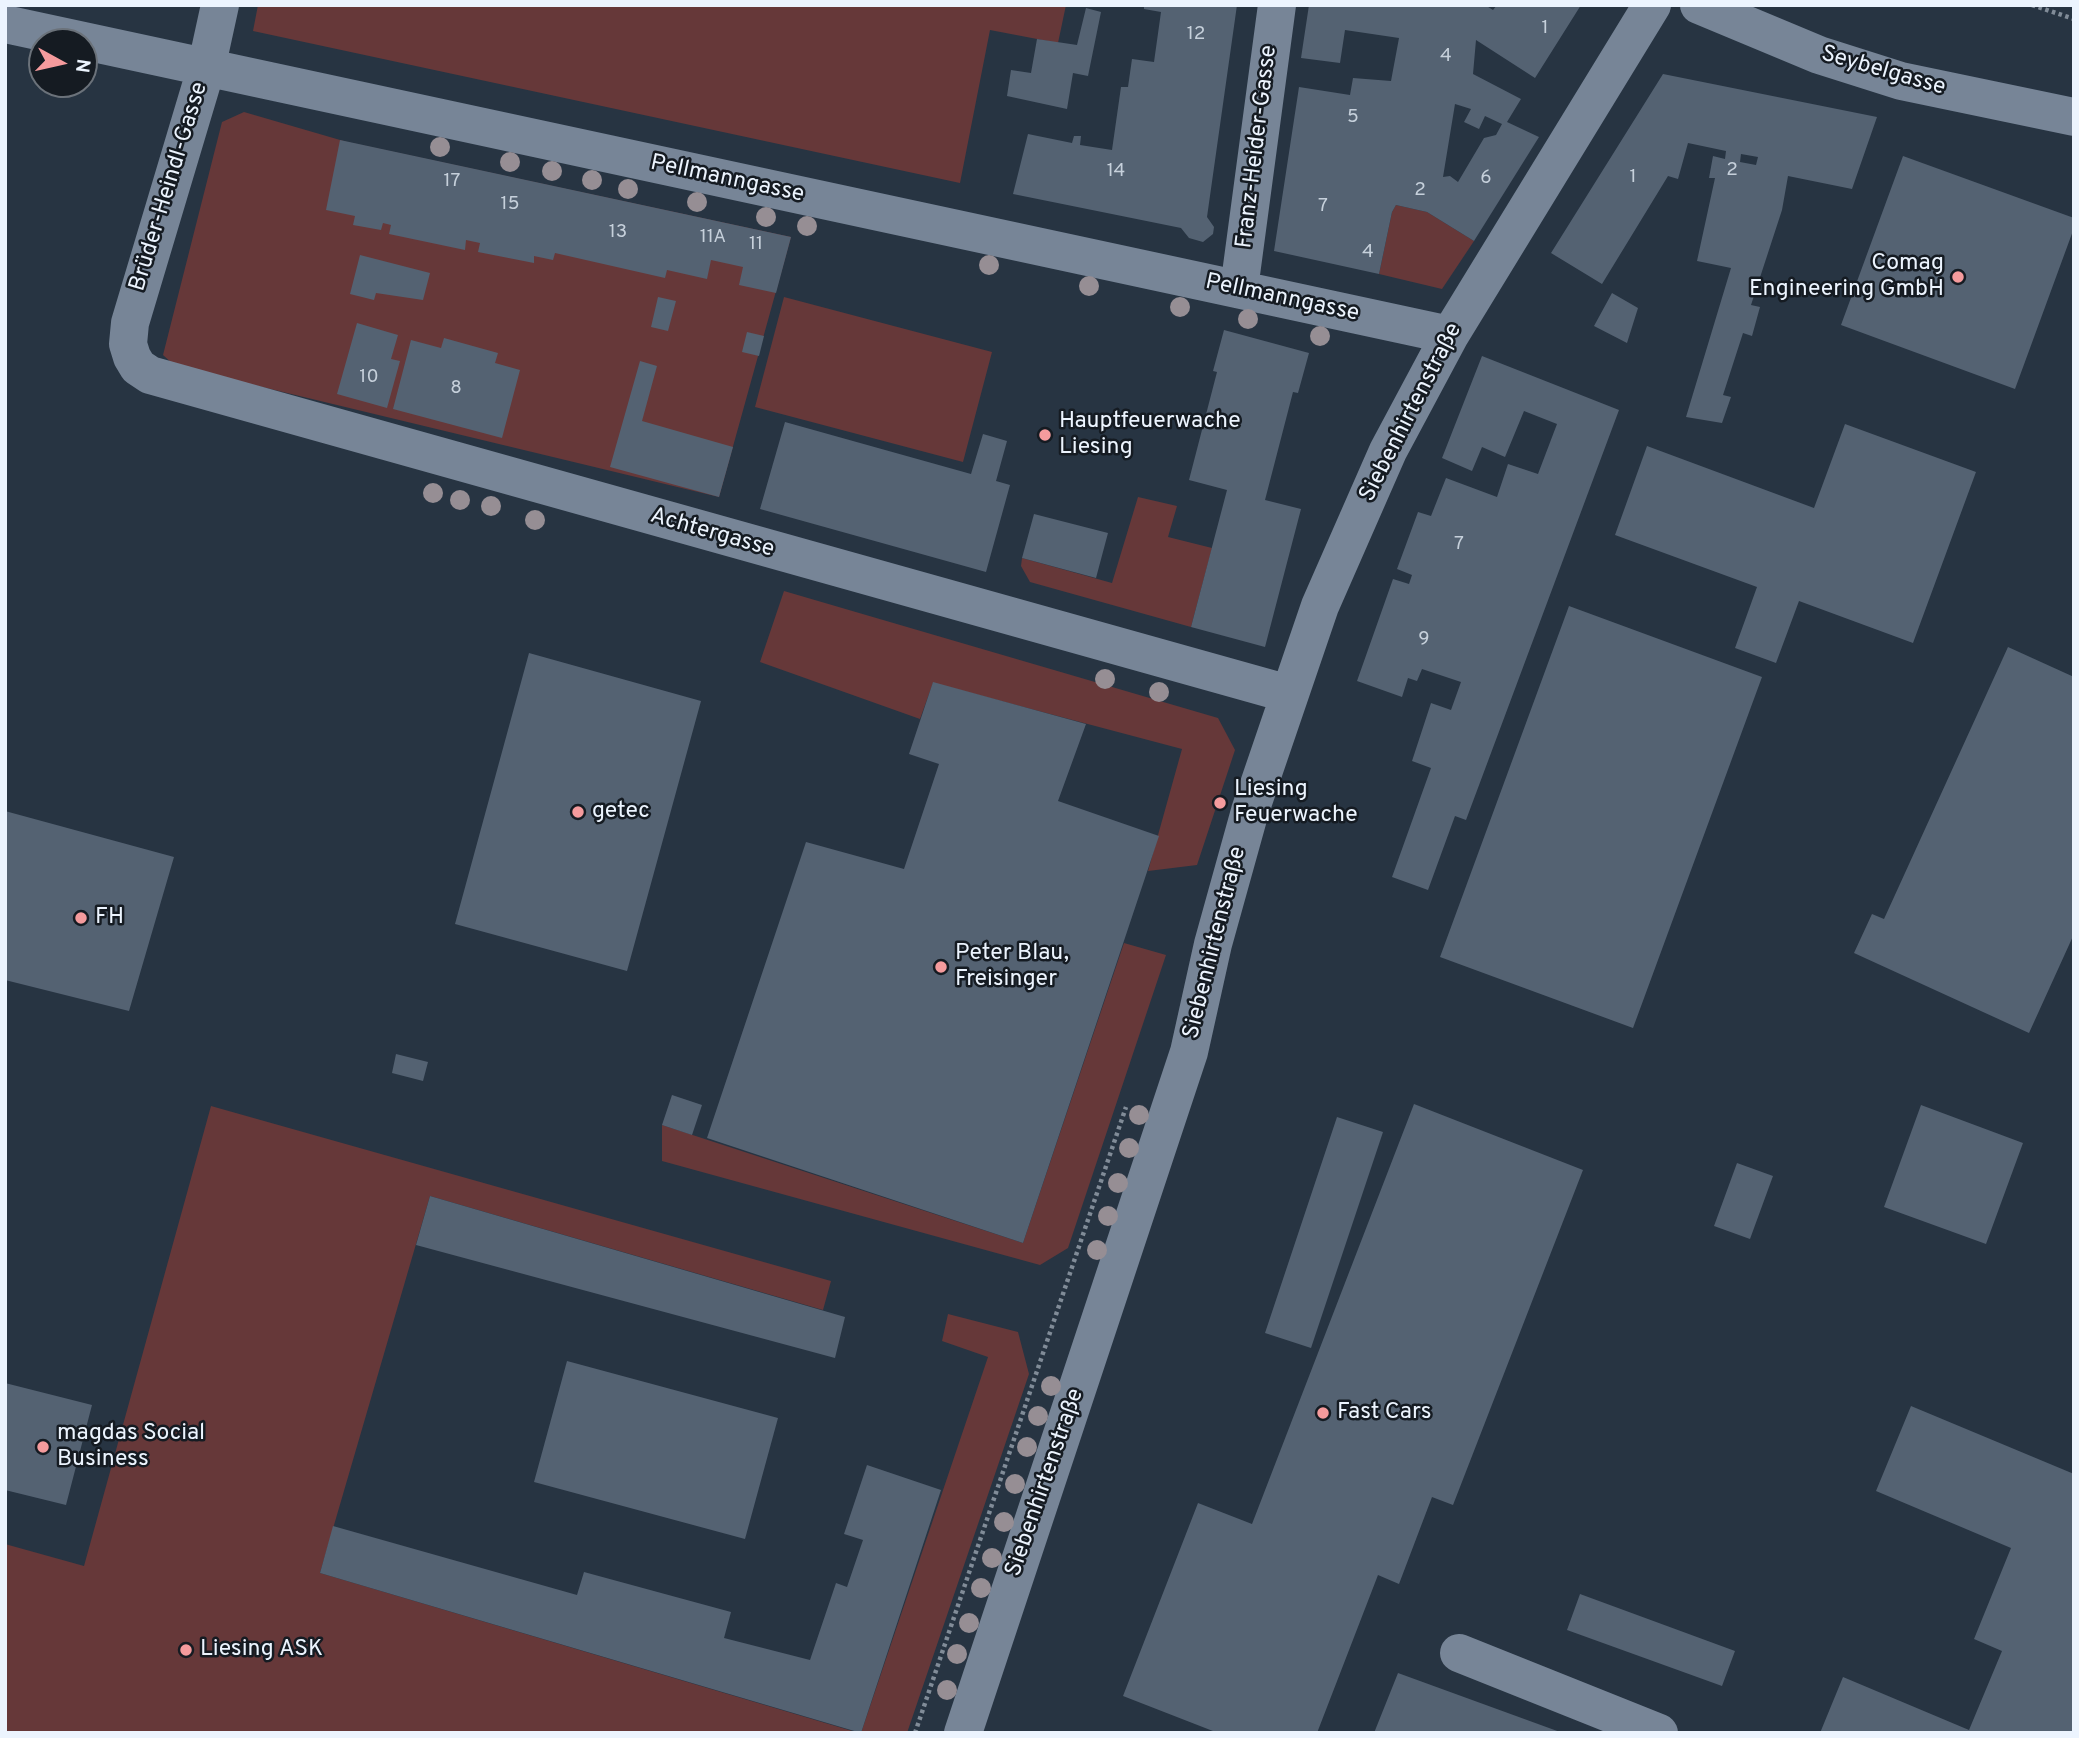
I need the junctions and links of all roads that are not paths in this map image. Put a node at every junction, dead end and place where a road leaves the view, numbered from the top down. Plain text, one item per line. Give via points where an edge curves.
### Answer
1 (219, 5) edge
2 (1277, 5) edge
3 (1652, 5) edge
4 (1699, 5) edge
5 (5, 24) edge
6 (206, 69) junction
7 (2074, 117) edge
8 (1240, 289) junction
9 (1450, 335) junction
10 (138, 367) joint
11 (1289, 694) junction
12 (1459, 1653) dead end
13 (963, 1733) edge
14 (1659, 1733) edge

1 - 6 street, Brüder-Heindl-Gasse
2 - 8 street, Franz-Heider-Gasse
3 - 9 street, Siebenhirtenstraße
4 - 7 street, Seybelgasse via 1819,55 1901,81
5 - 6 street, Pellmanngasse
6 - 8 street, Pellmanngasse
6 - 10 street, Brüder-Heindl-Gasse via 130,323 128,344
8 - 9 street, Pellmanngasse
9 - 11 street, Siebenhirtenstraße via 1388,451 1320,606
10 - 11 street, Achtergasse via 195,390
11 - 13 street, Siebenhirtenstraße via 1220,917 1189,1052
12 - 14 street

